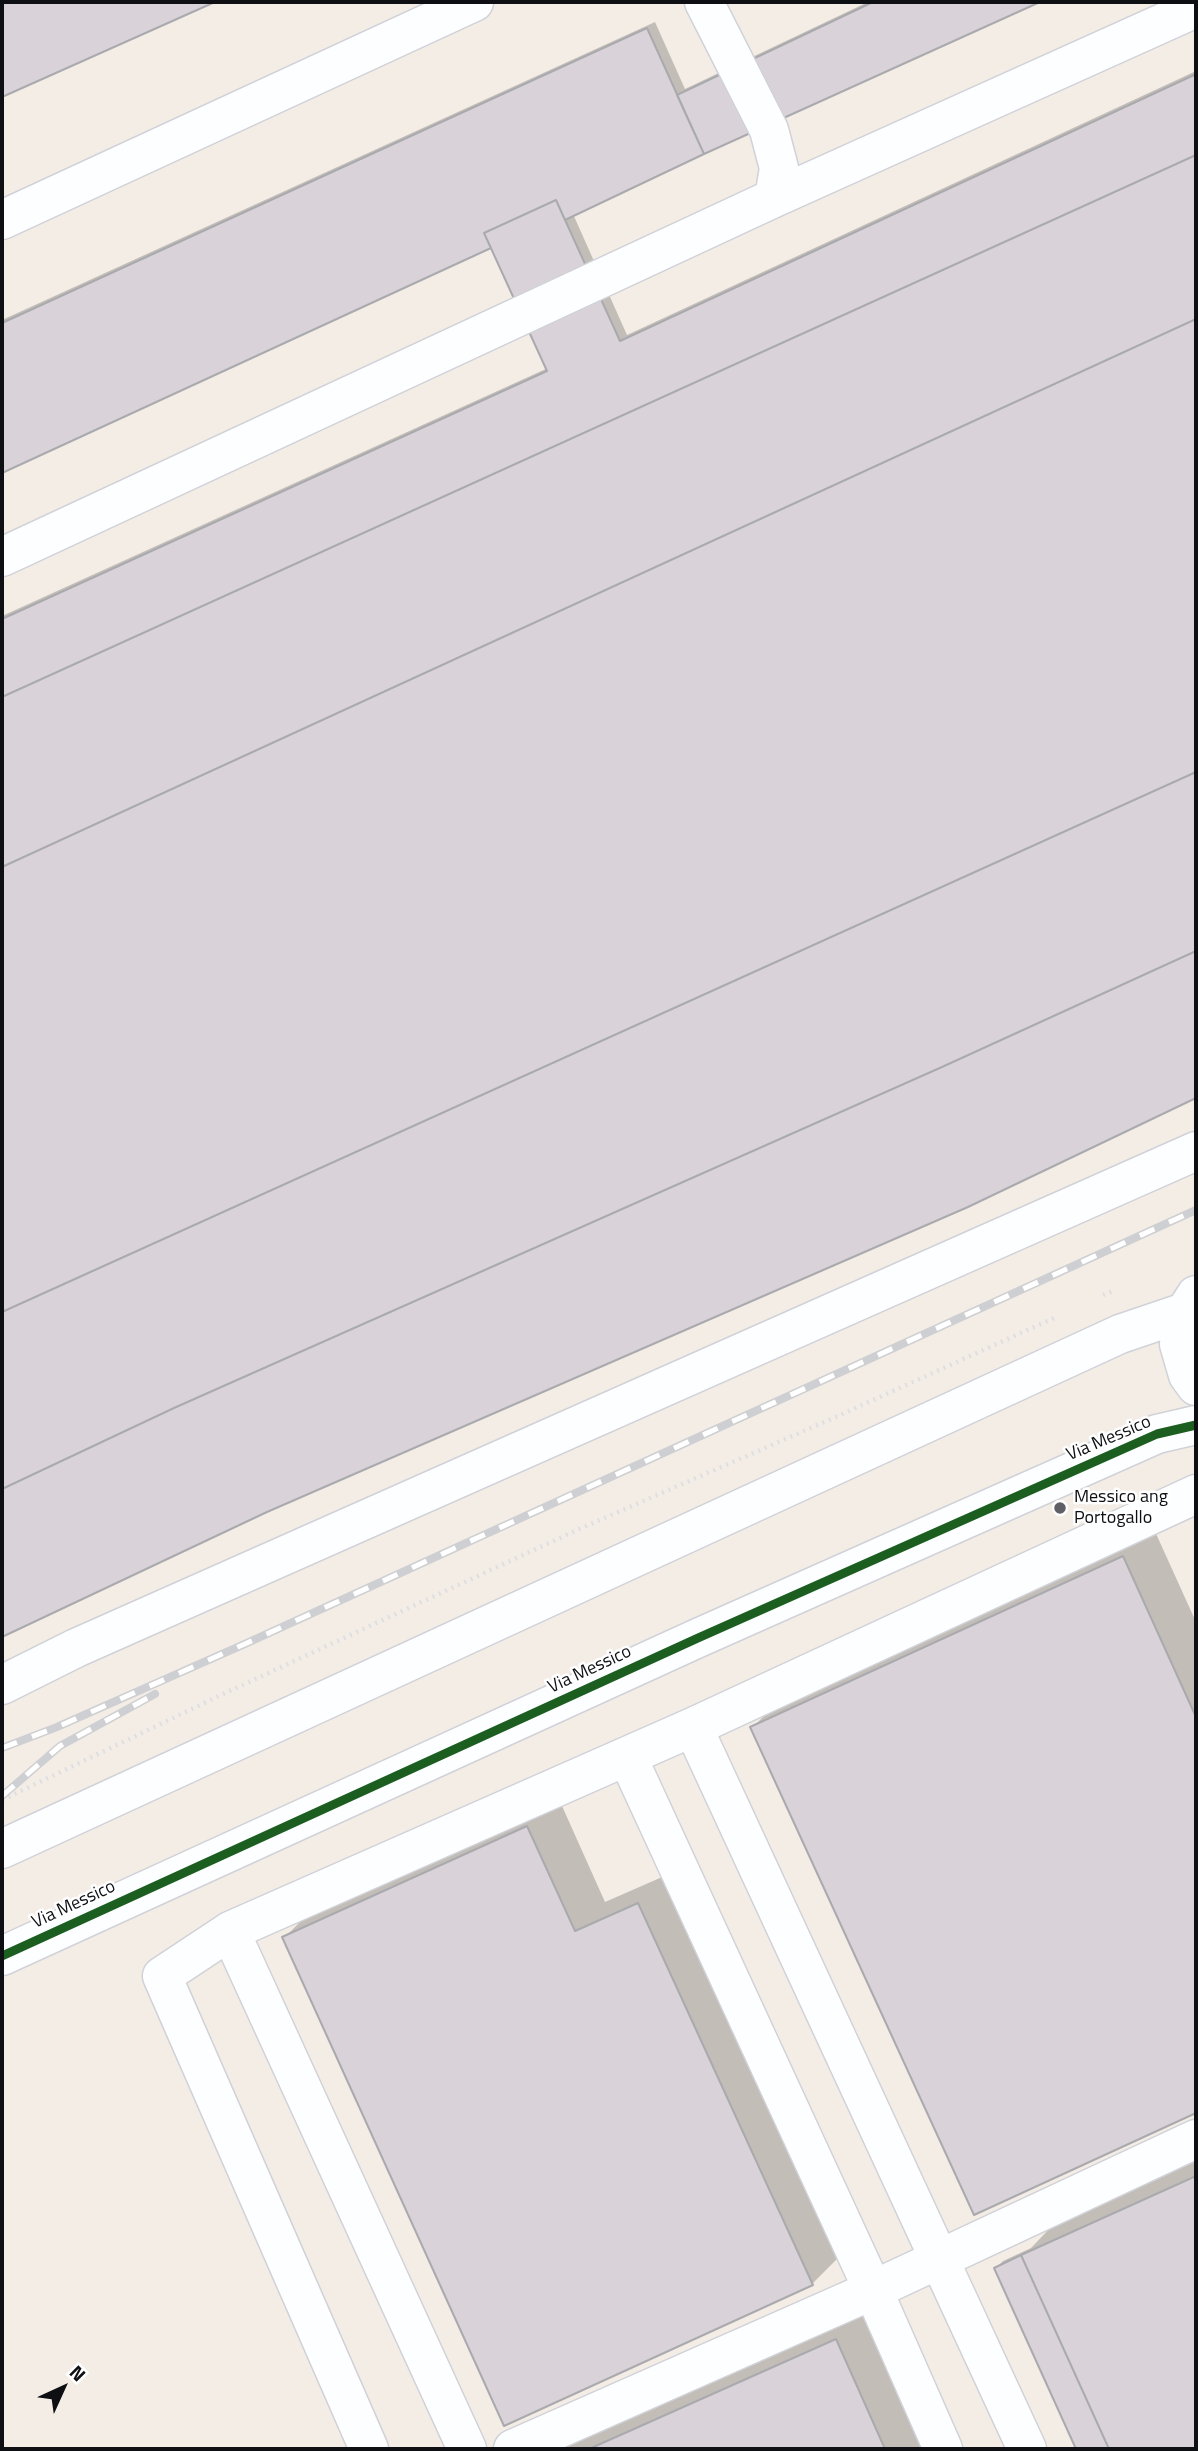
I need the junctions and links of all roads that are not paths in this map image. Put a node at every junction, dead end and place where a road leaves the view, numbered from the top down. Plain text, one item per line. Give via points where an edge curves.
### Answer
1 (474, 2) edge
2 (704, 2) edge
3 (1196, 8) edge
4 (774, 198) junction
5 (2, 220) edge
6 (2, 557) edge
7 (1196, 1151) edge
8 (1191, 1304) edge
9 (1196, 1386) edge
10 (1196, 1425) edge
11 (1196, 1494) edge
12 (2, 1685) edge
13 (693, 1727) junction
14 (627, 1756) junction
15 (2, 1849) edge
16 (230, 1931) junction
17 (2, 1956) edge
18 (1196, 2139) edge
19 (940, 2259) junction
20 (873, 2290) junction
21 (369, 2449) edge
22 (467, 2449) edge
23 (513, 2449) edge
24 (943, 2449) edge
25 (1027, 2449) edge

1 - 5 street
2 - 4 street via 769,130 779,168
3 - 4 street
4 - 6 street
7 - 12 street via 76,1648
8 - 9 street via 1180,1344 1188,1375
8 - 15 street
10 - 17 street, Via Messico via 1157,1434 698,1638
11 - 13 street
13 - 14 street
13 - 19 street
14 - 16 street
14 - 20 street
16 - 21 street via 162,1976
16 - 22 street
18 - 19 street
19 - 20 street
19 - 25 street
20 - 23 street
20 - 24 street

